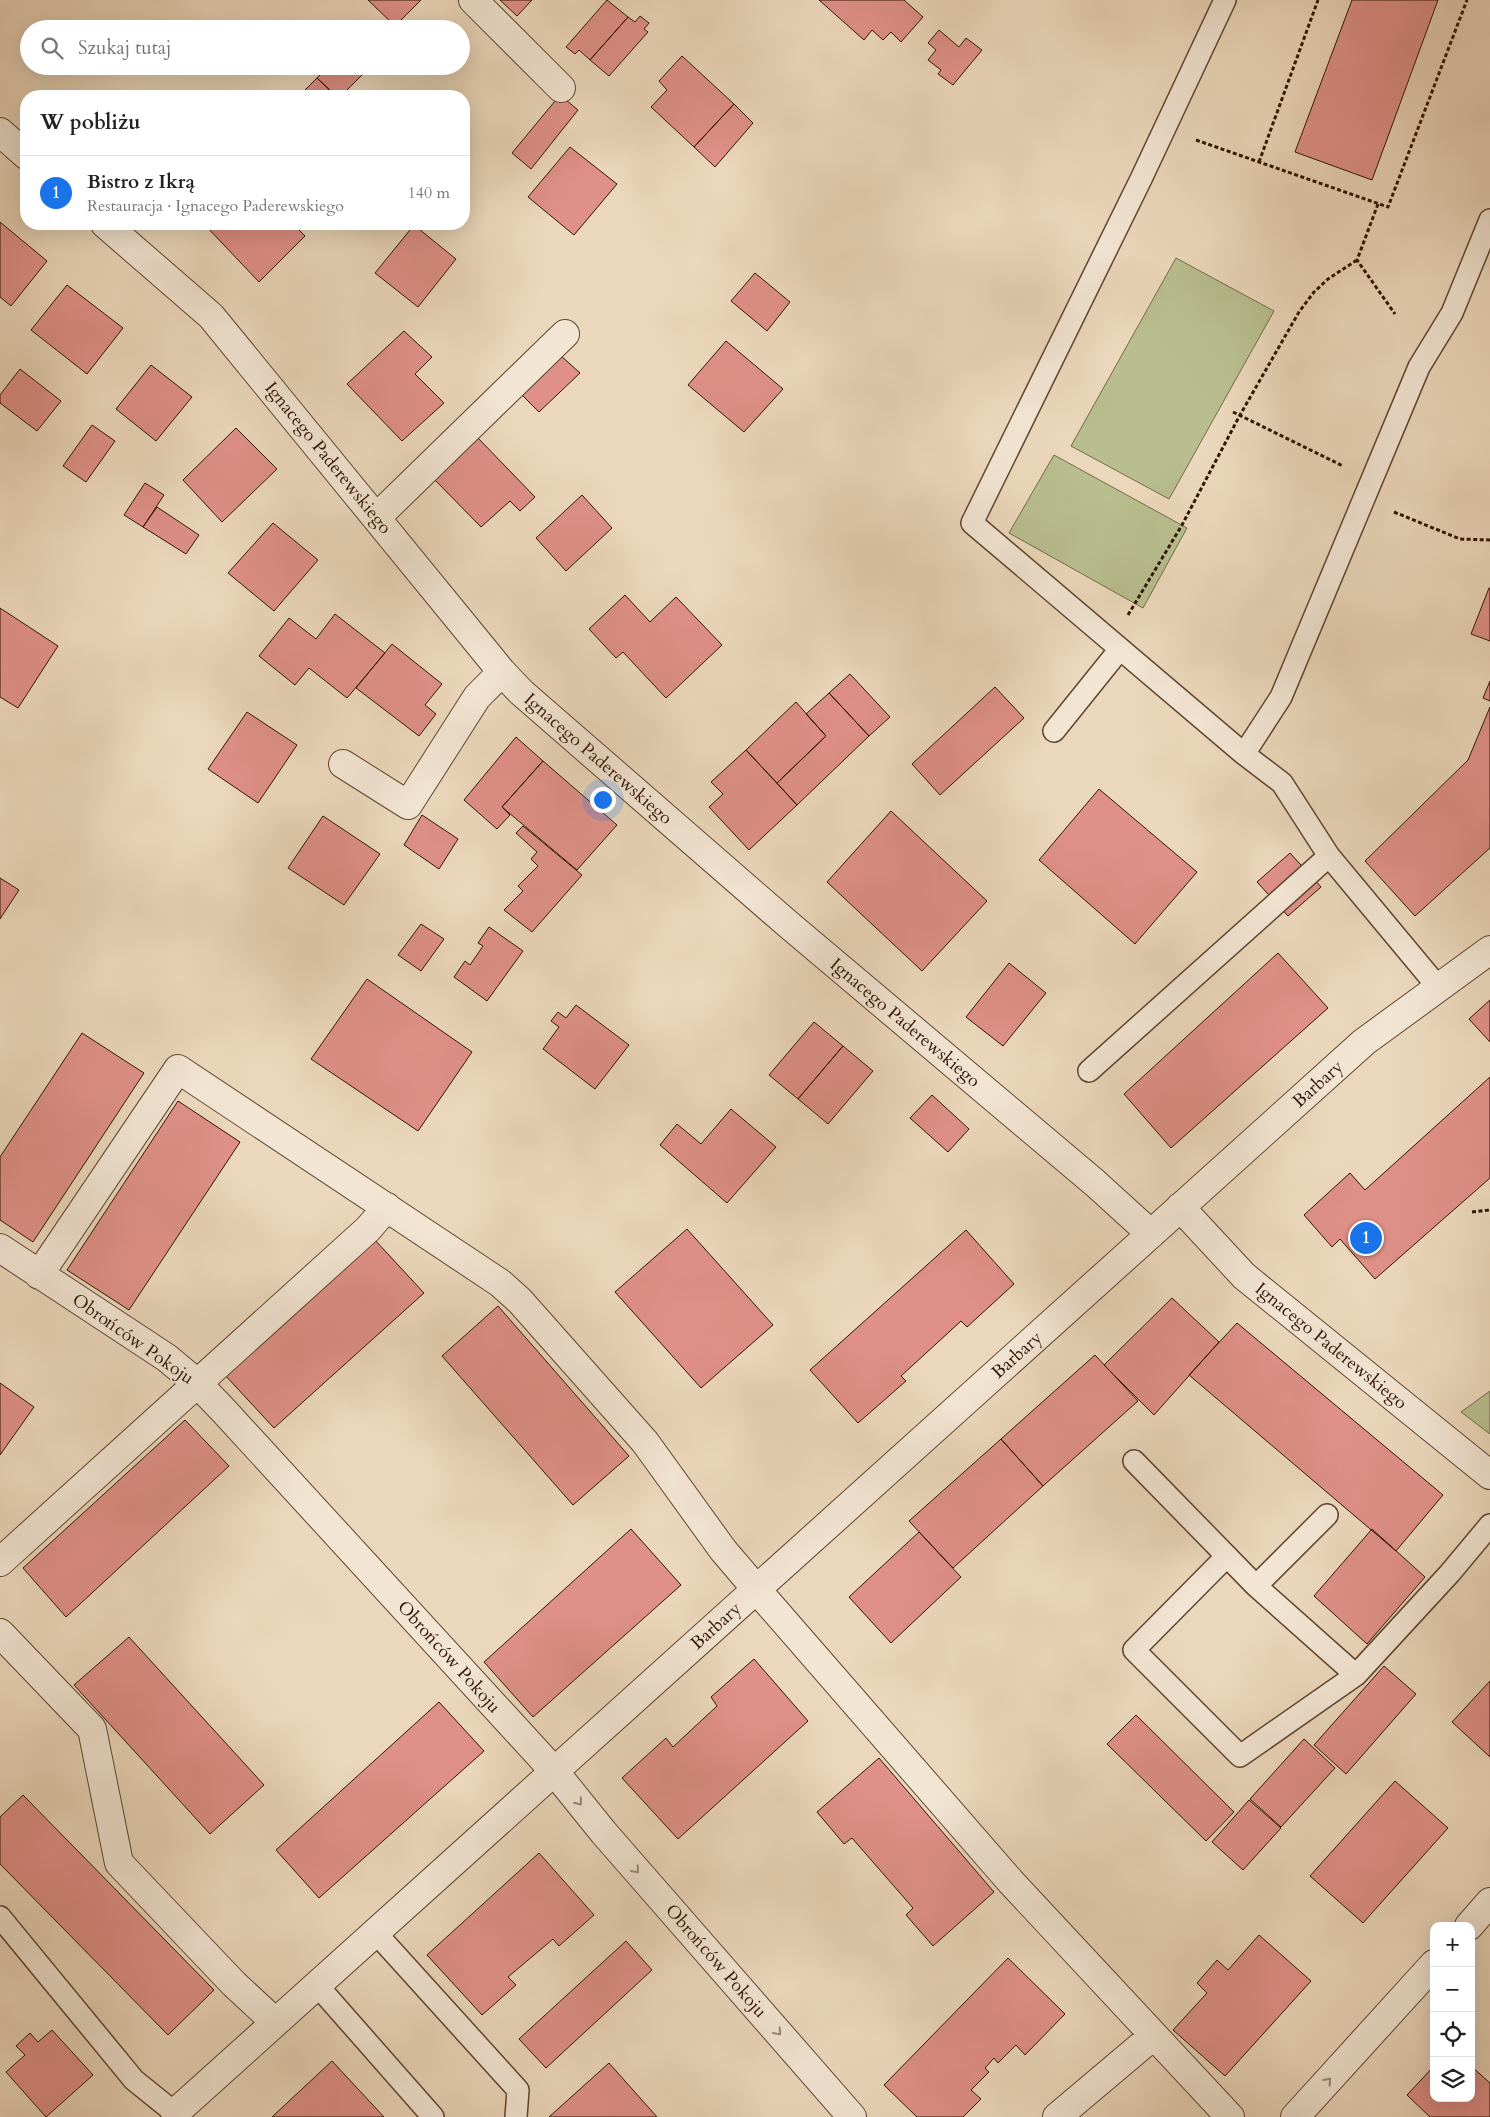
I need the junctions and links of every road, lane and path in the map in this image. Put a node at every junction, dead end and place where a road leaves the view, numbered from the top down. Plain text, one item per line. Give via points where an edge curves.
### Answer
1 (473, 0) edge
2 (1225, 0) edge
3 (1318, 0) edge
4 (1467, 0) edge
5 (562, 88) dead end
6 (1164, 129) junction
7 (0, 132) edge
8 (20, 150) edge
9 (1258, 162) junction
10 (1378, 204) junction
11 (1490, 220) edge
12 (112, 230) edge
13 (1357, 260) junction
14 (1395, 314) dead end
15 (564, 334) dead end
16 (1233, 412) dead end
17 (1240, 415) junction
18 (1368, 490) junction
19 (376, 518) junction
20 (1490, 540) edge
21 (1135, 603) dead end
22 (1120, 649) junction
23 (502, 672) junction
24 (1054, 731) dead end
25 (1244, 754) junction
26 (343, 764) dead end
27 (1329, 856) junction
28 (1490, 950) edge
29 (1438, 987) junction
30 (1089, 1071) dead end
31 (1180, 1207) junction
32 (387, 1208) junction
33 (1490, 1210) edge
34 (1472, 1212) dead end
35 (1151, 1234) junction
36 (0, 1248) edge
37 (39, 1275) junction
38 (198, 1384) junction
39 (1134, 1461) dead end
40 (1490, 1475) edge
41 (1327, 1515) dead end
42 (1490, 1525) edge
43 (1227, 1556) junction
44 (0, 1562) edge
45 (1256, 1586) junction
46 (757, 1590) junction
47 (0, 1633) edge
48 (1356, 1675) junction
49 (554, 1771) junction
50 (1490, 1902) edge
51 (0, 1917) edge
52 (1472, 1922) edge
53 (375, 1932) junction
54 (1431, 1967) edge
55 (316, 1984) junction
56 (274, 2022) junction
57 (1153, 2036) junction
58 (175, 2113) joint
59 (433, 2117) edge
60 (516, 2117) edge
61 (852, 2117) edge
62 (1057, 2117) edge
63 (1230, 2117) edge
64 (1295, 2117) edge

1 - 5 street
2 - 6 lane
3 - 9 path
4 - 10 path via 1388,207
6 - 9 path
6 - 22 lane via 972,522
7 - 8 street
9 - 10 path
10 - 13 path
11 - 18 lane via 1452,313 1419,367
12 - 19 street, Ignacego Paderewskiego via 211,316
13 - 14 path
13 - 17 path via 1314,292 1299,312
15 - 19 street
16 - 17 path
17 - 18 path
17 - 21 path via 1182,525
18 - 20 path via 1460,539
18 - 25 lane via 1281,697
19 - 23 street, Ignacego Paderewskiego
22 - 24 lane
22 - 25 lane
23 - 26 street via 477,697 408,805
23 - 35 street, Ignacego Paderewskiego via 788,925 1095,1183
25 - 27 lane via 1282,783
27 - 29 lane
27 - 30 lane
28 - 29 street, Barbary
29 - 31 street, Barbary via 1364,1042
31 - 35 street, Barbary
31 - 40 street, Ignacego Paderewskiego via 1244,1276
32 - 37 street via 178,1069
32 - 38 street
32 - 46 street via 500,1283 520,1301 645,1442 723,1550
33 - 34 path
35 - 46 street, Barbary
36 - 37 street, Obrońców Pokoju
37 - 38 street, Obrońców Pokoju via 167,1358
38 - 44 street
38 - 49 street, Obrońców Pokoju
39 - 43 lane
41 - 45 lane
42 - 48 lane
43 - 45 lane
43 - 48 lane via 1134,1650 1240,1756
45 - 48 lane
46 - 49 street, Barbary
46 - 57 street via 1011,1882
47 - 56 street via 92,1729 118,1863
49 - 53 street, Barbary
49 -> 61 street, Obrońców Pokoju via 604,1833
50 - 52 street
51 - 58 lane via 134,2080
53 - 55 street, Barbary
53 - 60 lane via 518,2090
64 -> 54 street
55 - 56 street, Barbary
55 - 59 lane
56 - 58 street, Barbary
57 - 62 street
57 - 63 street

